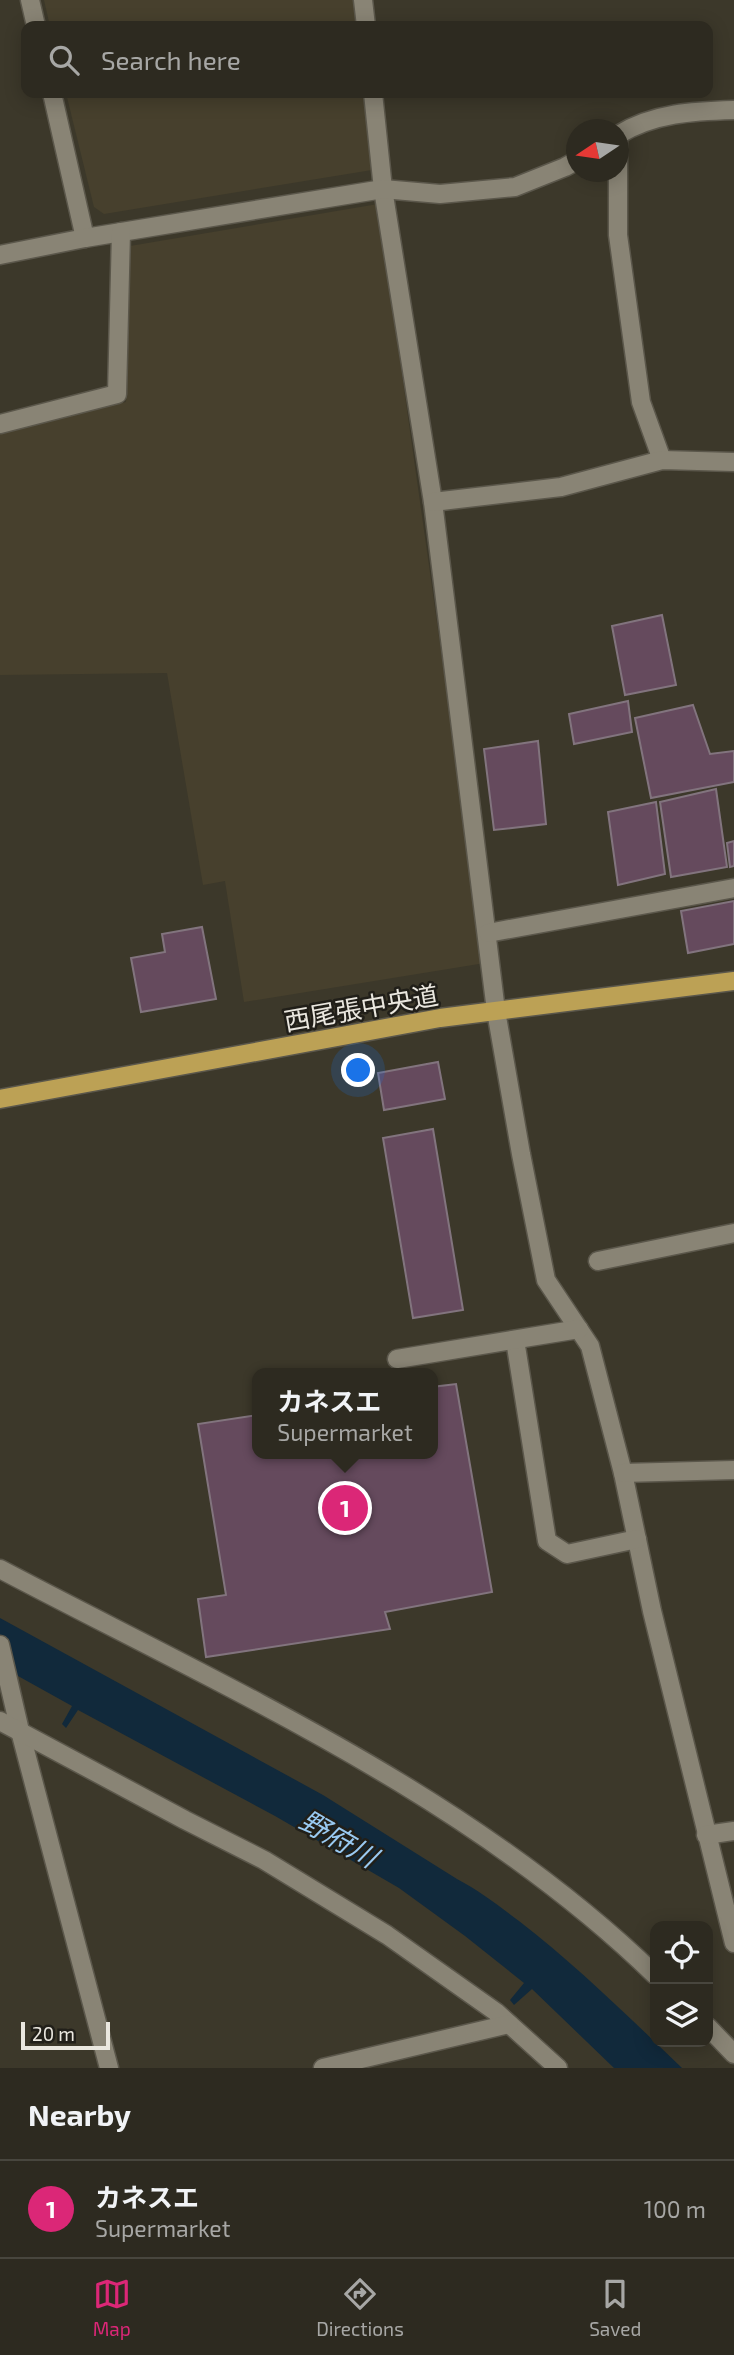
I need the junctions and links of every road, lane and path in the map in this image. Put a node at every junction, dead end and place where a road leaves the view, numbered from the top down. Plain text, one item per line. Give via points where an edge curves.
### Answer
1 (30, 0) edge
2 (363, 0) edge
3 (35, 21) edge
4 (365, 21) edge
5 (52, 98) edge
6 (374, 98) edge
7 (734, 110) edge
8 (629, 128) edge
9 (566, 165) edge
10 (618, 182) edge
11 (383, 189) junction
12 (121, 232) junction
13 (85, 238) junction
14 (0, 255) edge
15 (0, 424) edge
16 (662, 460) junction
17 (734, 462) edge
18 (433, 502) junction
19 (734, 888) edge
20 (488, 933) junction
21 (734, 981) edge
22 (496, 1011) junction
23 (0, 1100) edge
24 (734, 1233) edge
25 (598, 1261) dead end
26 (579, 1329) junction
27 (515, 1340) junction
28 (397, 1359) dead end
29 (734, 1470) edge
30 (623, 1473) junction
31 (637, 1539) junction
32 (0, 1569) edge
33 (0, 1645) edge
34 (12, 1723) edge
35 (734, 1831) edge
36 (706, 1835) junction
37 (734, 1943) edge
38 (650, 1970) edge
39 (509, 2024) junction
40 (713, 2032) edge
41 (734, 2054) edge
42 (109, 2068) edge
43 (323, 2068) edge
44 (558, 2068) edge

1 - 3 street
2 - 4 street
5 - 13 street
6 - 11 street
7 - 8 street via 657,117
9 - 11 street via 515,187 440,194
10 - 16 street via 618,235 641,402
11 - 12 street
11 - 18 street
12 - 13 street
12 - 15 street via 117,394
13 - 14 street
16 - 17 street
16 - 18 street via 561,487
18 - 20 street
19 - 20 street
20 - 22 street
21 - 22 main road, 西尾張中央道
22 - 23 main road, 西尾張中央道
22 - 26 street via 546,1280
24 - 25 street
26 - 27 street
26 - 30 street via 590,1346
27 - 28 street
27 - 31 street via 547,1542 567,1554
29 - 30 street
30 - 31 street
31 - 36 street
32 - 38 street via 346,1752 467,1825 619,1940
33 - 34 street
34 - 39 street via 264,1860 387,1935
34 - 42 street
35 - 36 street
36 - 37 street
39 - 43 street
39 - 44 street
40 - 41 street

